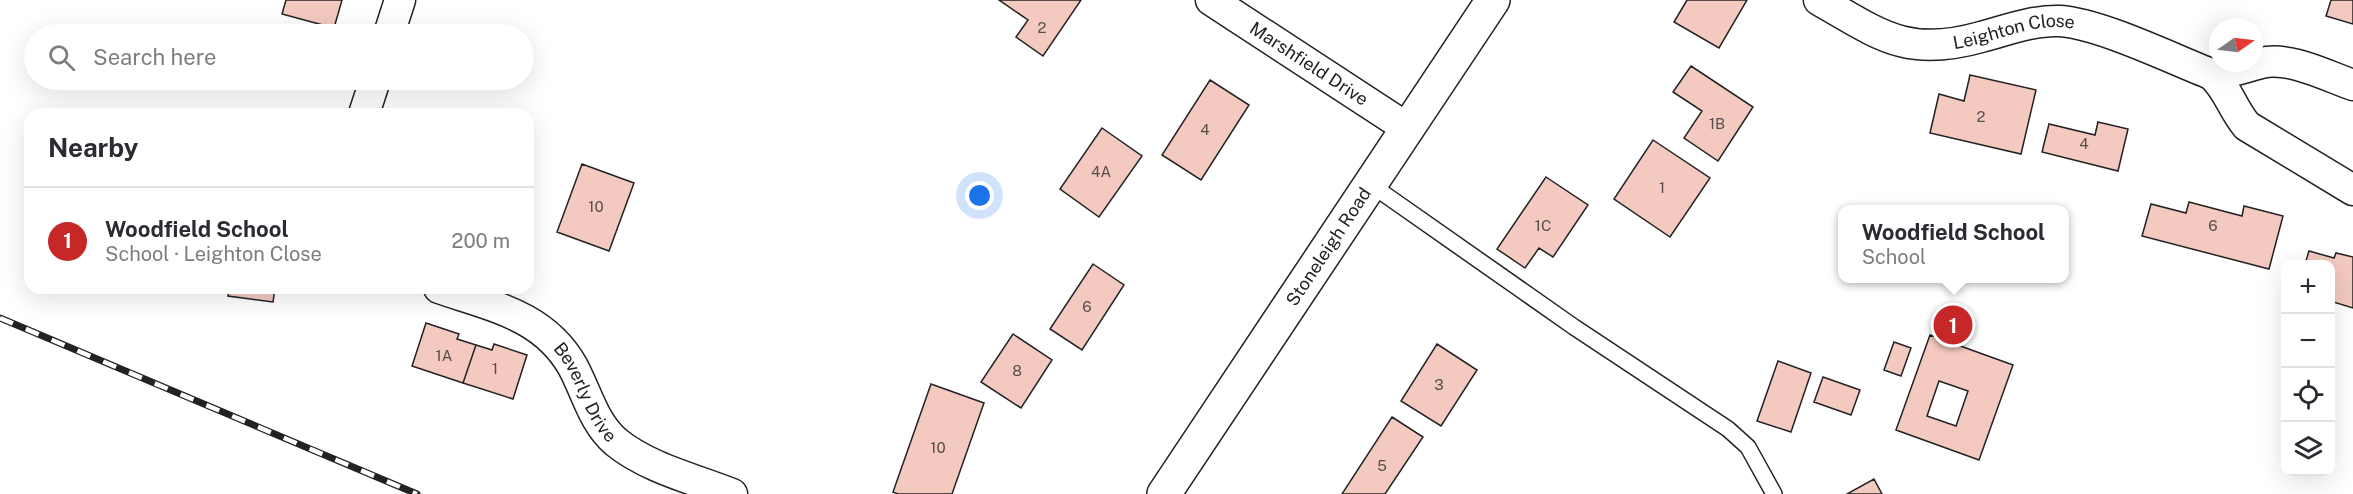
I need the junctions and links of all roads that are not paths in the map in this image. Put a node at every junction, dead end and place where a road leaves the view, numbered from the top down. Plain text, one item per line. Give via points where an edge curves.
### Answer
1 (400, 0) edge
2 (1211, 0) edge
3 (1492, 0) edge
4 (1819, 0) edge
5 (392, 24) edge
6 (2211, 74) junction
7 (2353, 85) edge
8 (372, 90) edge
9 (366, 108) edge
10 (1407, 128) junction
11 (1370, 184) junction
12 (2353, 190) edge
13 (456, 294) edge
14 (732, 494) edge
15 (1164, 494) edge
16 (1774, 494) edge

1 - 5 street
2 - 10 street, Marshfield Drive
3 - 10 street, Stoneleigh Road
4 - 6 street, Leighton Close via 1896,42 1945,44 2043,21 2064,21
6 - 7 street, Leighton Close via 2278,62
6 - 12 street via 2221,83 2236,114 2247,126
8 - 9 street
10 - 11 street, Stoneleigh Road
11 - 15 street, Stoneleigh Road
11 - 16 lane via 1728,429 1748,447
13 - 14 street, Beverly Drive via 544,330 573,368 597,419 614,440 636,456

